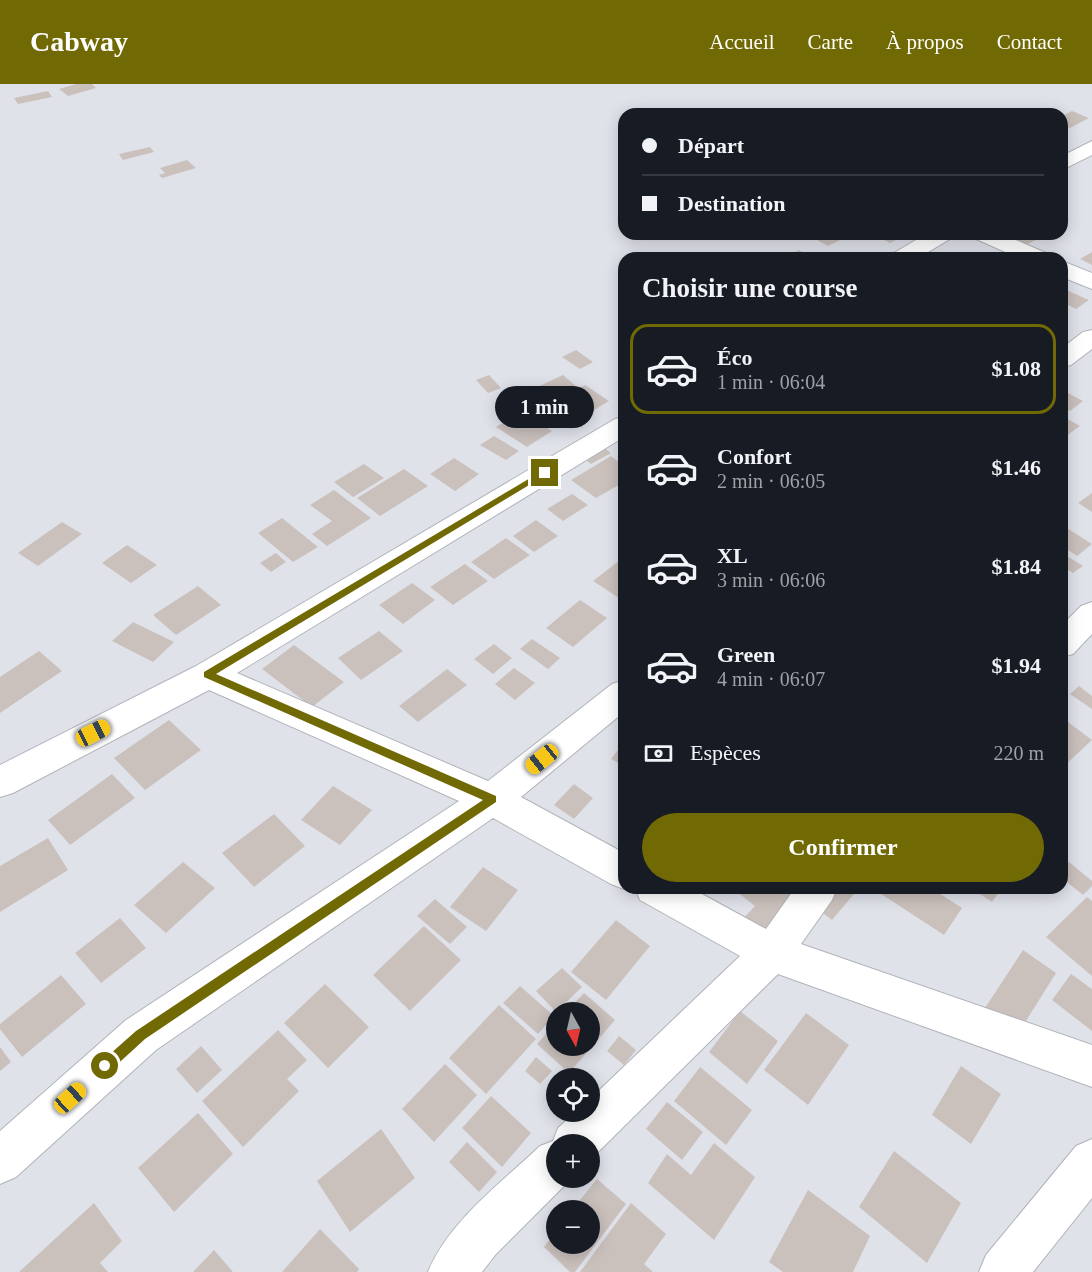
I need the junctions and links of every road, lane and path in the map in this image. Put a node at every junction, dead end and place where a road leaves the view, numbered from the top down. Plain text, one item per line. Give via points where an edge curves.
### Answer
1 (1092, 147) edge
2 (1068, 161) edge
3 (932, 240) edge
4 (998, 240) edge
5 (912, 252) edge
6 (1024, 252) edge
7 (1068, 271) edge
8 (1092, 282) edge
9 (1092, 337) edge
10 (1068, 355) edge
11 (618, 429) edge
12 (1092, 614) edge
13 (1068, 639) edge
14 (208, 675) junction
15 (618, 698) edge
16 (0, 782) edge
17 (492, 799) junction
18 (618, 869) edge
19 (665, 894) edge
20 (814, 894) edge
21 (772, 952) junction
22 (1092, 1066) edge
23 (584, 1134) edge
24 (0, 1161) edge
25 (1092, 1162) edge
26 (546, 1172) edge
27 (452, 1272) edge
28 (1003, 1272) edge

1 - 2 street
3 - 5 street
4 - 6 street
7 - 8 street
9 - 10 street
11 - 14 street
12 - 13 street
14 - 16 street
14 - 17 street
15 - 17 street
17 - 18 street
17 - 24 street via 141,1035
19 - 21 street
20 - 21 street
21 - 22 street
21 - 23 street
25 - 28 street
26 - 27 street via 479,1237

